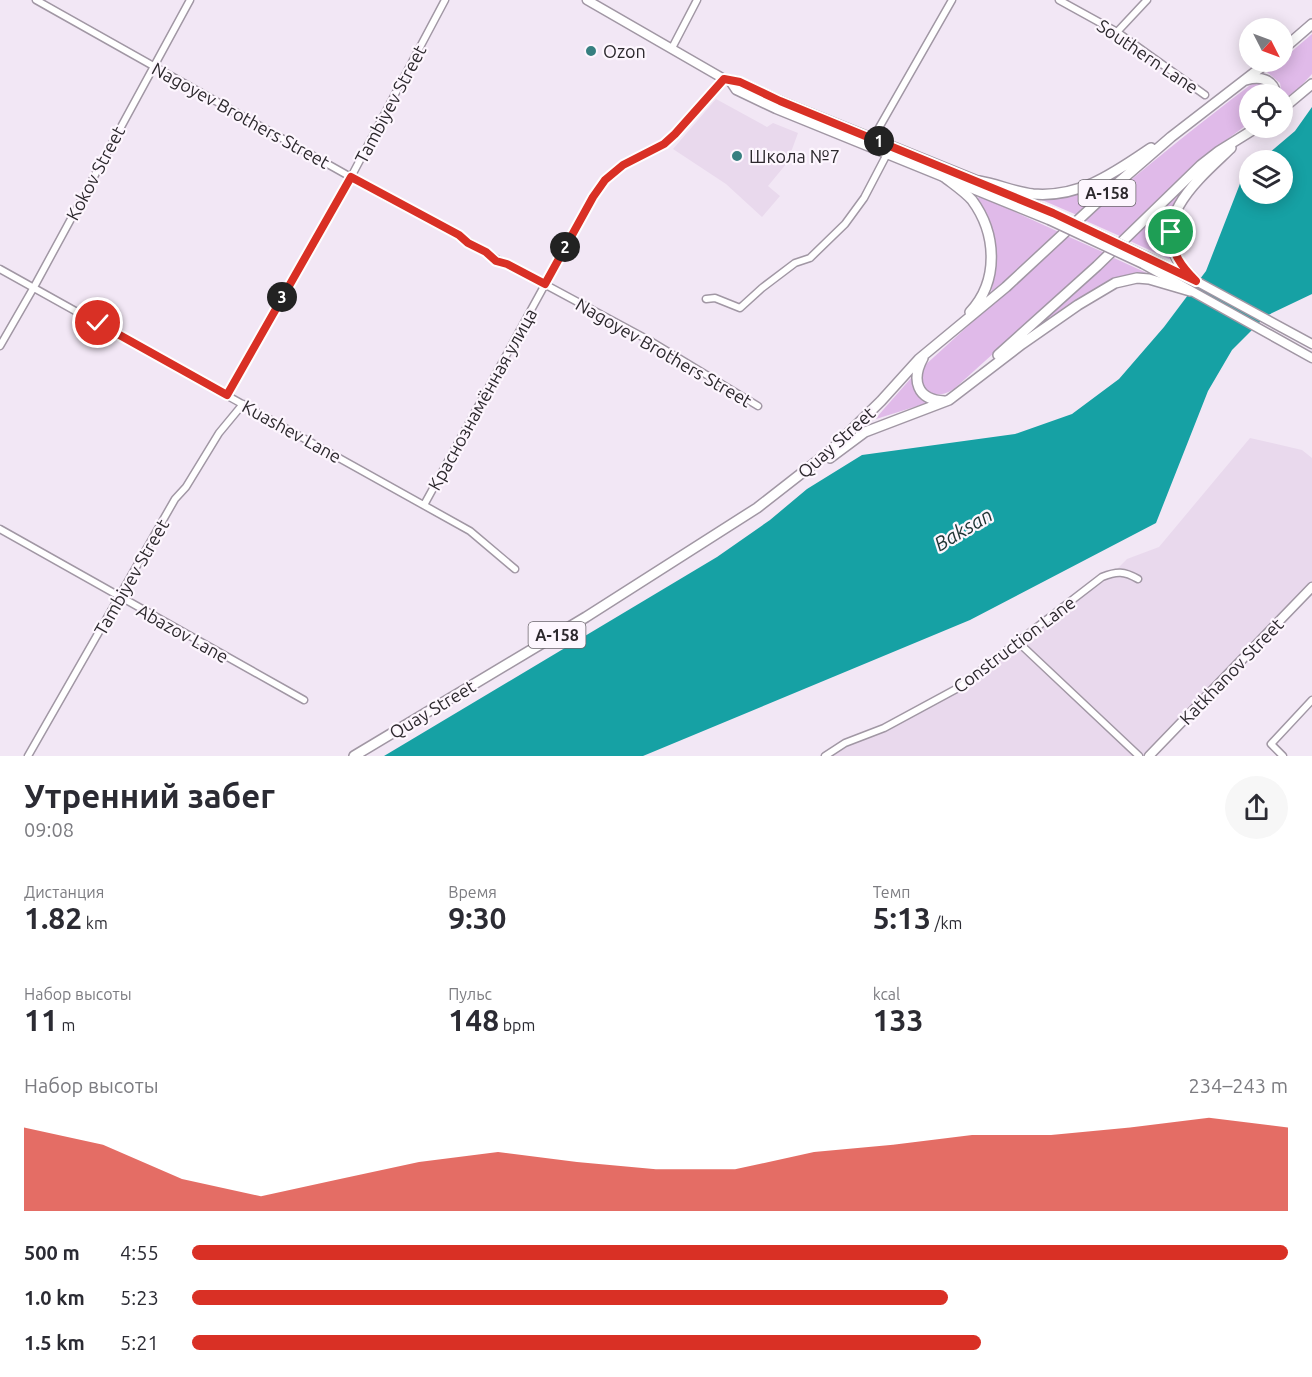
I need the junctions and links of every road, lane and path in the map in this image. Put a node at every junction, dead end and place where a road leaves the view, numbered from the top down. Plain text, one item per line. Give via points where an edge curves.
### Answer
1 (36, 0) edge
2 (190, 0) edge
3 (445, 0) edge
4 (587, 0) edge
5 (697, 0) edge
6 (952, 0) edge
7 (1059, 0) edge
8 (1147, 0) edge
9 (1312, 24) edge
10 (1117, 32) junction
11 (1293, 40) edge
12 (672, 48) junction
13 (153, 65) junction
14 (1256, 72) edge
15 (727, 80) junction
16 (1245, 81) junction
17 (1271, 84) edge
18 (1312, 84) edge
19 (1205, 95) dead end
20 (1293, 100) edge
21 (1171, 137) junction
22 (873, 138) junction
23 (1240, 138) edge
24 (1241, 138) edge
25 (869, 147) junction
26 (887, 154) junction
27 (944, 176) junction
28 (351, 177) junction
29 (979, 181) junction
30 (1051, 216) junction
31 (1145, 260) junction
32 (0, 269) edge
33 (1196, 281) junction
34 (545, 284) junction
35 (34, 287) junction
36 (1190, 291) junction
37 (706, 299) dead end
38 (953, 331) junction
39 (1312, 344) edge
40 (0, 346) edge
41 (928, 351) junction
42 (1312, 358) edge
43 (980, 375) junction
44 (227, 395) junction
45 (949, 400) junction
46 (243, 404) junction
47 (759, 406) dead end
48 (424, 505) junction
49 (757, 508) junction
50 (0, 529) edge
51 (515, 569) dead end
52 (1138, 579) dead end
53 (1312, 587) edge
54 (119, 597) junction
55 (1019, 643) junction
56 (304, 700) dead end
57 (1312, 700) edge
58 (28, 756) edge
59 (354, 756) edge
60 (825, 756) edge
61 (1138, 756) edge
62 (1149, 756) edge
63 (1283, 756) edge

1 - 13 street, Nagoyev Brothers Street
2 - 13 street, Kokov Street
3 - 28 street, Tambiyev Street
4 - 12 main road
5 - 12 street
6 - 22 street
7 - 10 street, Southern Lane
8 - 10 street
9 - 11 main road
10 - 19 street, Southern Lane
12 - 15 main road
13 - 28 street, Nagoyev Brothers Street
13 - 35 street, Kokov Street
14 - 16 main road, Quay Street / А-158
15 - 22 main road
15 - 25 main road via 736,90
15 - 34 street, Краснознамённая улица via 664,144 623,165 605,180
16 - 17 main road via 1254,78
16 - 21 main road, Quay Street / А-158
18 - 20 main road
21 - 29 main road via 1101,180 1074,191 1032,194
21 - 38 main road, Quay Street / А-158
22 - 25 street
22 - 29 main road
23 - 43 main road, А-158 via 1201,165
24 - 33 main road via 1199,178 1176,211 1171,232 1173,249 1181,266
25 - 26 main road
26 - 27 main road
26 - 37 street via 845,224 810,258 795,263 740,308 715,298
27 - 30 main road
27 - 38 main road via 974,204 987,231 991,252 991,271 984,294
28 - 34 street, Nagoyev Brothers Street via 459,235 496,261
28 - 44 street, Tambiyev Street
29 - 30 main road
30 - 31 main road, bridge
31 - 33 main road
31 - 36 main road
32 - 35 street, Kuashev Lane
33 - 39 main road
34 - 47 street, Nagoyev Brothers Street
34 - 48 street, Краснознамённая улица
35 - 40 street, Kokov Street
35 - 44 street, Kuashev Lane
36 - 42 main road
36 - 43 main road via 1149,279 1115,283
38 - 41 main road, Quay Street / А-158
41 - 45 main road via 916,375 919,388 934,400
41 - 49 main road, Quay Street / А-158 via 852,431
43 - 45 main road, А-158
44 - 46 street, Kuashev Lane
45 - 49 main road, А-158 via 865,432
46 - 48 street, Kuashev Lane
46 - 54 street, Tambiyev Street via 175,499
48 - 51 street, Kuashev Lane via 470,531
49 - 59 main road, Quay Street / А-158 via 586,617
50 - 54 street, Abazov Lane
52 - 55 street, Construction Lane via 1125,572 1102,577
53 - 62 main road, Katkhanov Street
54 - 56 street, Abazov Lane
54 - 58 street, Tambiyev Street
55 - 60 street, Construction Lane via 958,688
55 - 61 street
57 - 63 street via 1271,744

